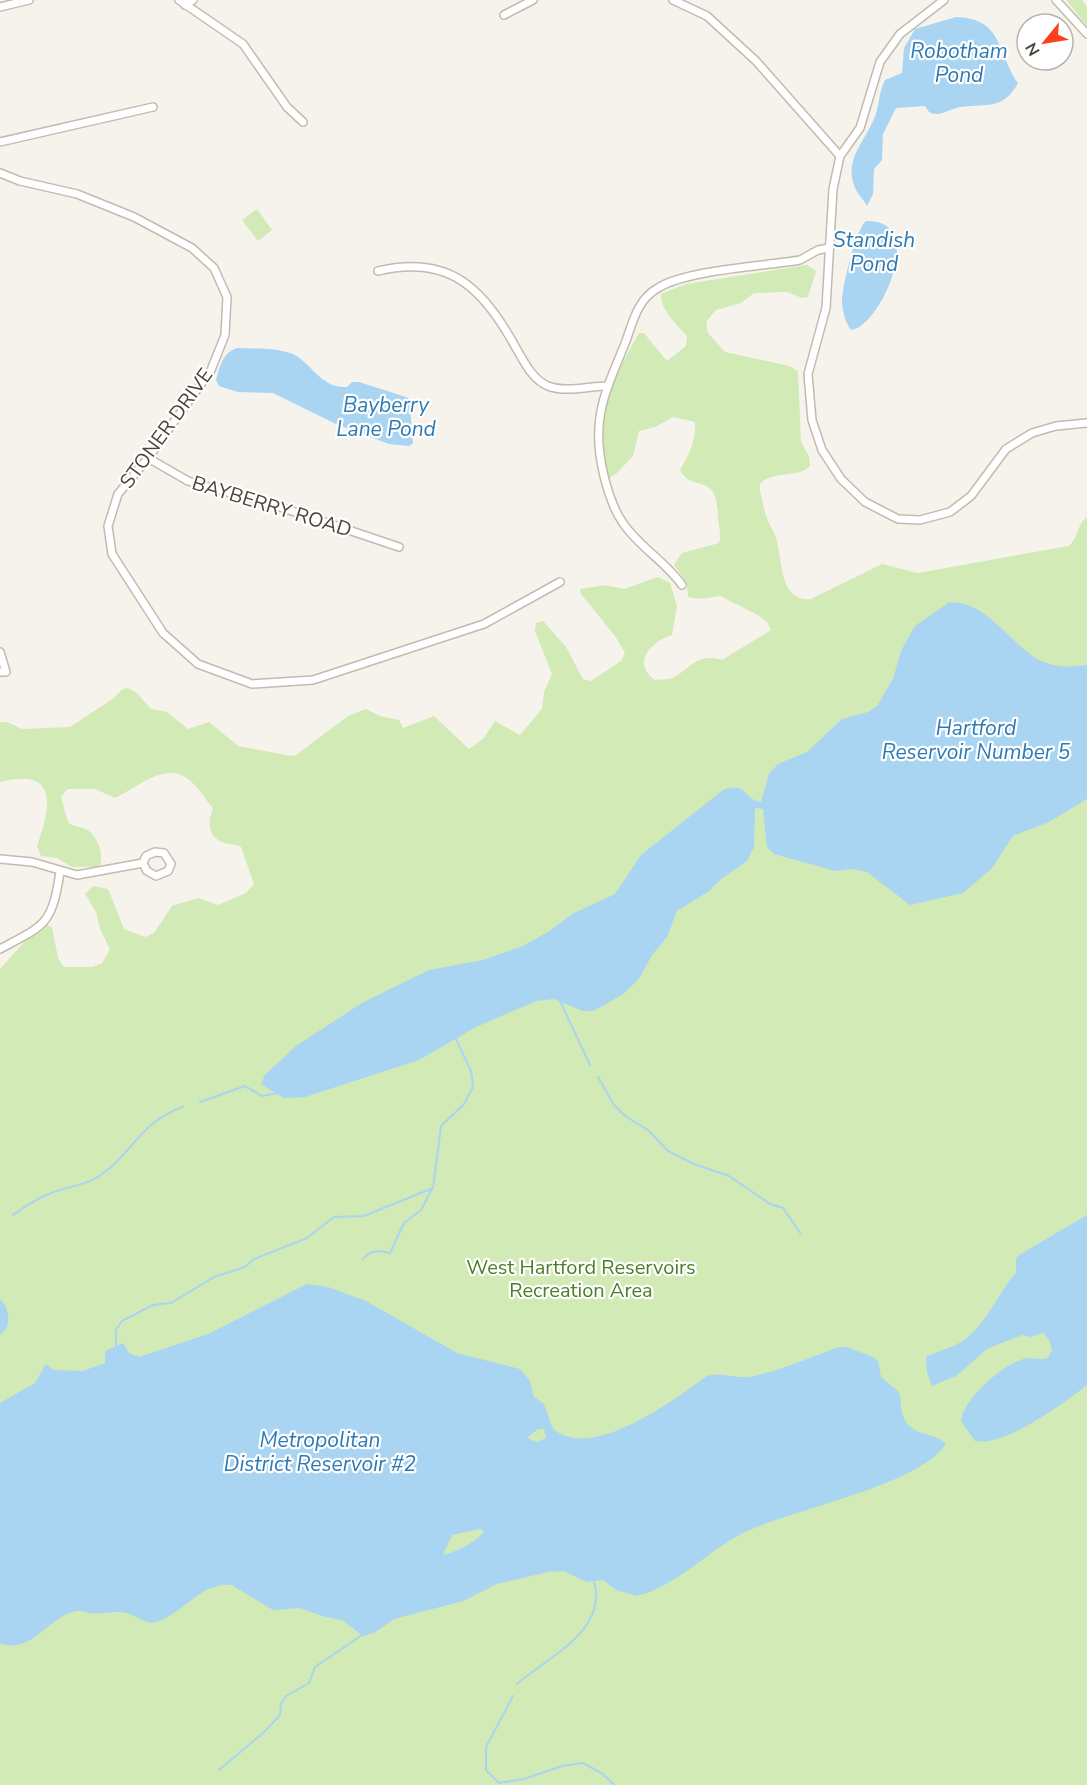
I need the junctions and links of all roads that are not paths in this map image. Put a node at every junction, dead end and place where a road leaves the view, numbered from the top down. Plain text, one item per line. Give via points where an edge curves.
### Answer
1 (29, 0) edge
2 (193, 0) edge
3 (533, 0) edge
4 (673, 0) edge
5 (944, 0) edge
6 (1056, 0) edge
7 (182, 3) edge
8 (0, 8) edge
9 (504, 15) dead end
10 (1087, 34) edge
11 (153, 107) dead end
12 (303, 122) dead end
13 (0, 142) edge
14 (840, 156) junction
15 (0, 173) edge
16 (829, 248) junction
17 (378, 271) dead end
18 (608, 386) junction
19 (1087, 423) edge
20 (148, 458) junction
21 (399, 547) dead end
22 (560, 582) dead end
23 (682, 585) dead end
24 (0, 652) edge
25 (3, 672) edge
26 (0, 859) edge
27 (143, 863) dead end
28 (60, 872) junction
29 (0, 949) edge

1 - 8 street
2 - 7 street
3 - 9 street
4 - 14 street via 707,16 756,61
5 - 14 street via 900,34 880,62 860,128
6 - 10 street
7 - 12 street via 243,44 287,107
11 - 13 street
14 - 16 street via 833,189
15 - 20 street, STONER DRIVE via 77,194 134,217 192,248 214,268 227,297 225,335 211,370
16 - 18 street via 800,260 677,278 657,288 641,303
16 - 19 street via 826,308 808,374 812,420 822,450 841,479 865,502 898,519 920,520 950,512 971,496 1006,449 1032,433
17 - 18 street via 424,266 452,275 490,305 541,383 557,389
18 - 23 street via 597,422 597,447 609,495 623,523 670,568
20 - 21 street, BAYBERRY ROAD via 188,481
20 - 22 street, STONER DRIVE via 117,494 108,526 112,554 163,633 198,664 252,684 313,680 484,624
24 - 25 street
26 - 28 street via 33,862
27 - 28 street via 92,874
28 - 29 street via 56,901 42,927

